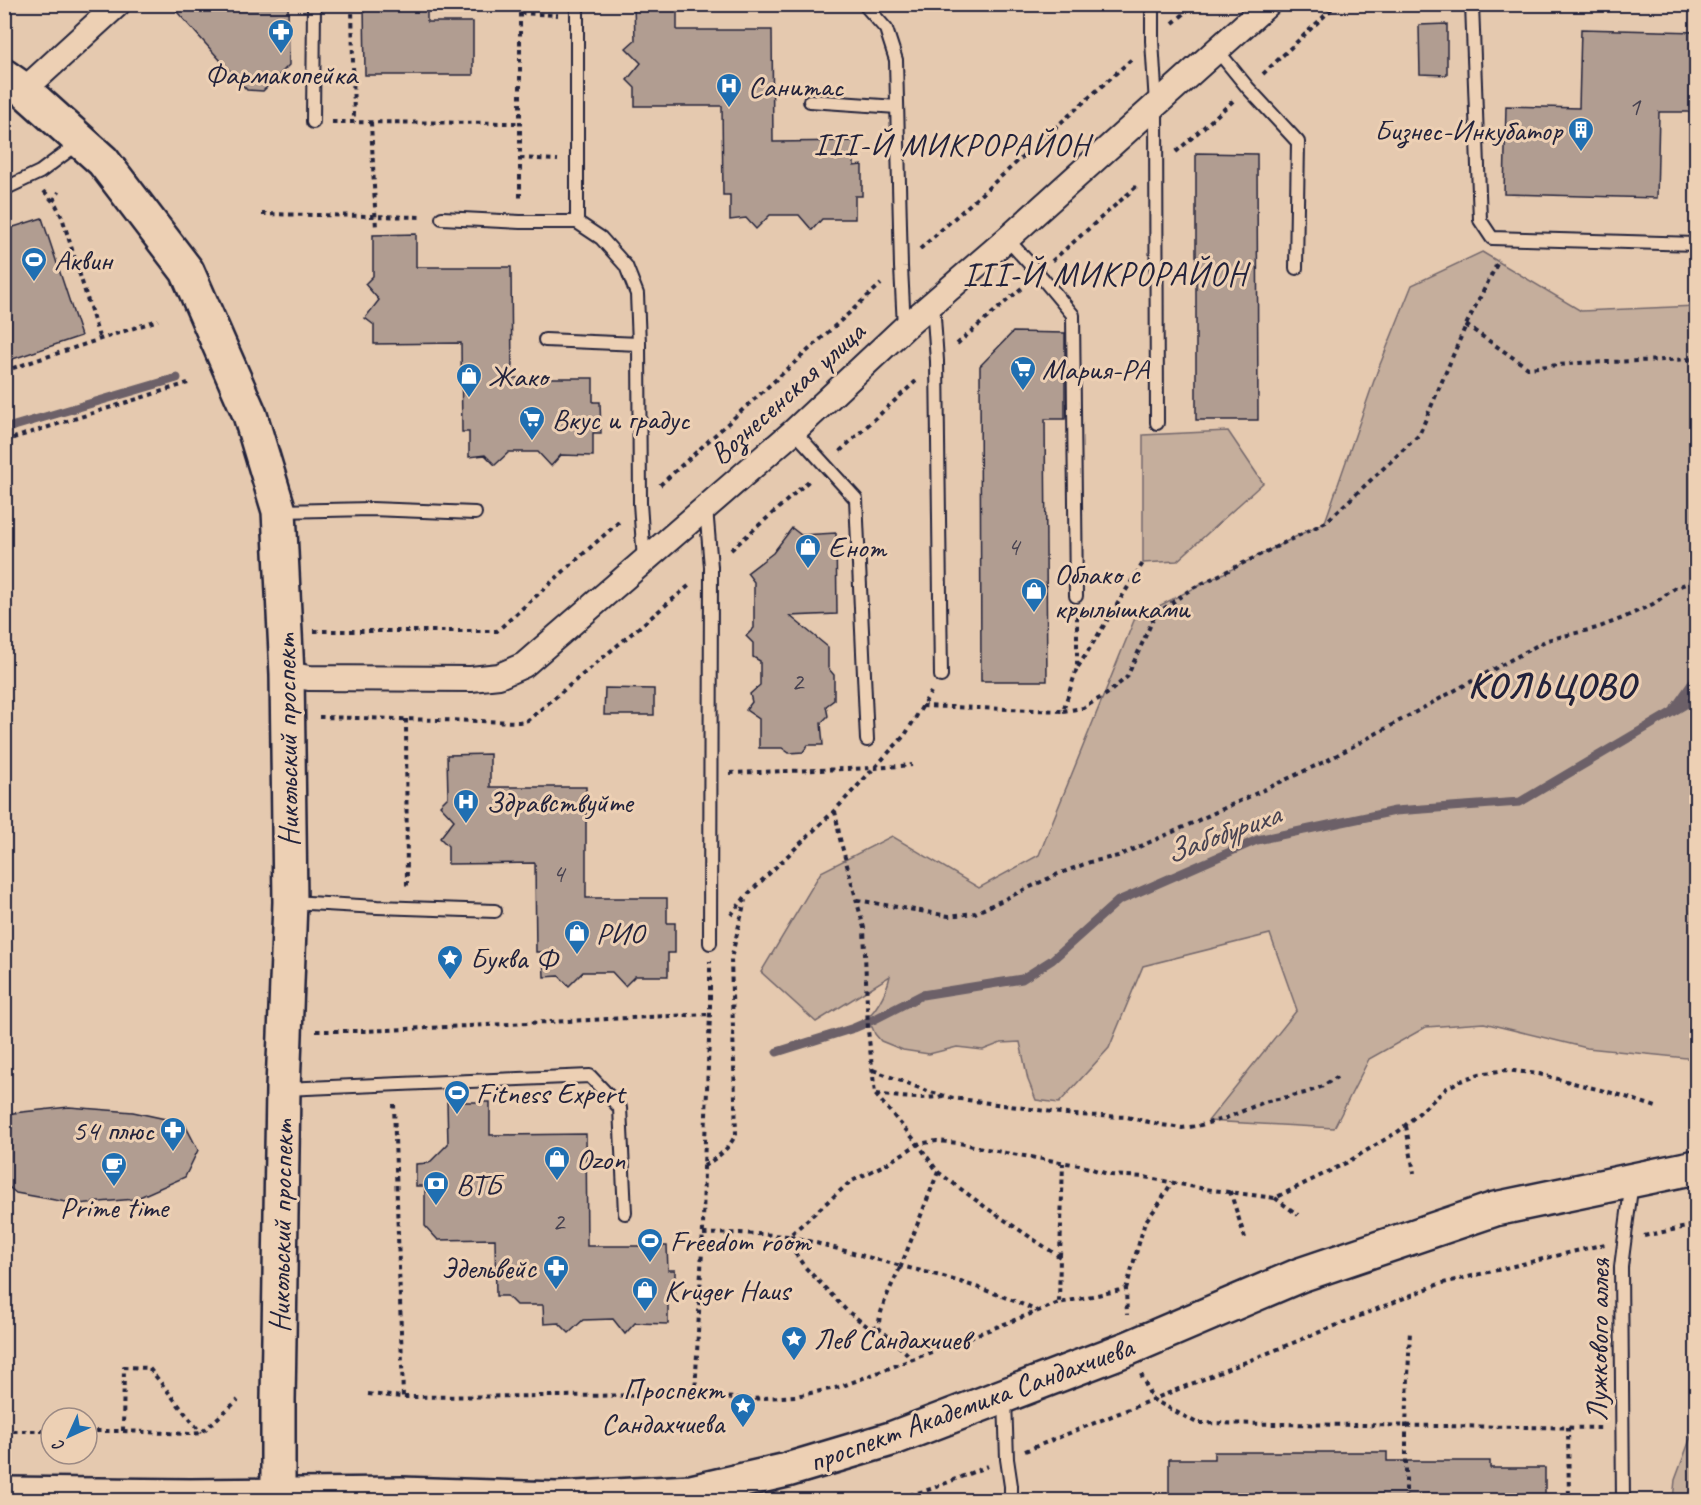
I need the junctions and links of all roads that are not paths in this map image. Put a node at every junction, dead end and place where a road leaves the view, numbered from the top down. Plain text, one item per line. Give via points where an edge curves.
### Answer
1 (118, 4) edge
2 (314, 4) edge
3 (864, 4) edge
4 (1152, 4) edge
5 (1268, 4) edge
6 (1472, 4) edge
7 (577, 6) edge
8 (1217, 50) junction
9 (14, 83) edge
10 (810, 101) dead end
11 (1156, 104) junction
12 (897, 107) junction
13 (313, 122) road end
14 (81, 142) junction
15 (4, 189) edge
16 (442, 218) road end
17 (577, 222) junction
18 (1007, 239) junction
19 (1696, 244) edge
20 (1296, 268) dead end
21 (933, 303) junction
22 (904, 328) junction
23 (545, 340) dead end
24 (639, 344) junction
25 (1156, 423) dead end
26 (794, 431) junction
27 (706, 508) junction
28 (279, 511) junction
29 (475, 513) dead end
30 (644, 562) junction
31 (1076, 596) road end
32 (288, 674) junction
33 (941, 676) road end
34 (867, 740) dead end
35 (290, 902) junction
36 (495, 911) dead end
37 (710, 944) road end
38 (283, 1089) junction
39 (1696, 1167) edge
40 (1632, 1180) junction
41 (625, 1213) dead end
42 (1005, 1395) junction
43 (4, 1494) edge
44 (278, 1498) edge
45 (1011, 1500) edge
46 (1623, 1500) edge

1 - 9 street
2 - 13 lane
3 - 12 lane via 886,29 896,60
4 - 11 lane
5 - 8 street, Вознесенская улица
6 - 19 lane via 1480,220 1491,238
7 - 17 lane
8 - 11 street, Вознесенская улица
8 - 20 lane via 1298,142
9 - 14 main road, Никольский проспект
10 - 12 lane
11 - 18 street, Вознесенская улица
11 - 25 lane
12 - 22 lane
14 - 15 lane via 33,176
14 - 28 main road, Никольский проспект via 103,161 188,271 250,415
16 - 17 lane
17 - 24 lane via 601,238 627,266 637,294
18 - 21 street, Вознесенская улица
18 - 31 lane via 1073,315
21 - 22 street, Вознесенская улица
21 - 33 lane
22 - 26 street, Вознесенская улица
23 - 24 lane
24 - 30 lane
26 - 27 street, Вознесенская улица
26 - 34 lane via 856,499
27 - 30 street, Вознесенская улица
27 - 37 lane via 711,567
28 - 29 lane
28 - 32 main road, Никольский проспект
30 - 32 street, Вознесенская улица via 524,665 499,676 309,678
32 - 35 main road, Никольский проспект
35 - 36 lane
35 - 38 main road, Никольский проспект
38 - 41 lane via 590,1076 620,1108
38 - 44 main road, Никольский проспект
39 - 40 main road, проспект Академика Сандахчиева
40 - 42 main road, проспект Академика Сандахчиева via 1484,1213 1300,1275 1129,1348
40 - 46 lane, Лужкового аллея via 1621,1267
42 - 44 main road, проспект Академика Сандахчиева via 891,1439 787,1470 691,1492 557,1499 401,1494
42 - 45 lane
43 - 44 main road, проспект Академика Сандахчиева

